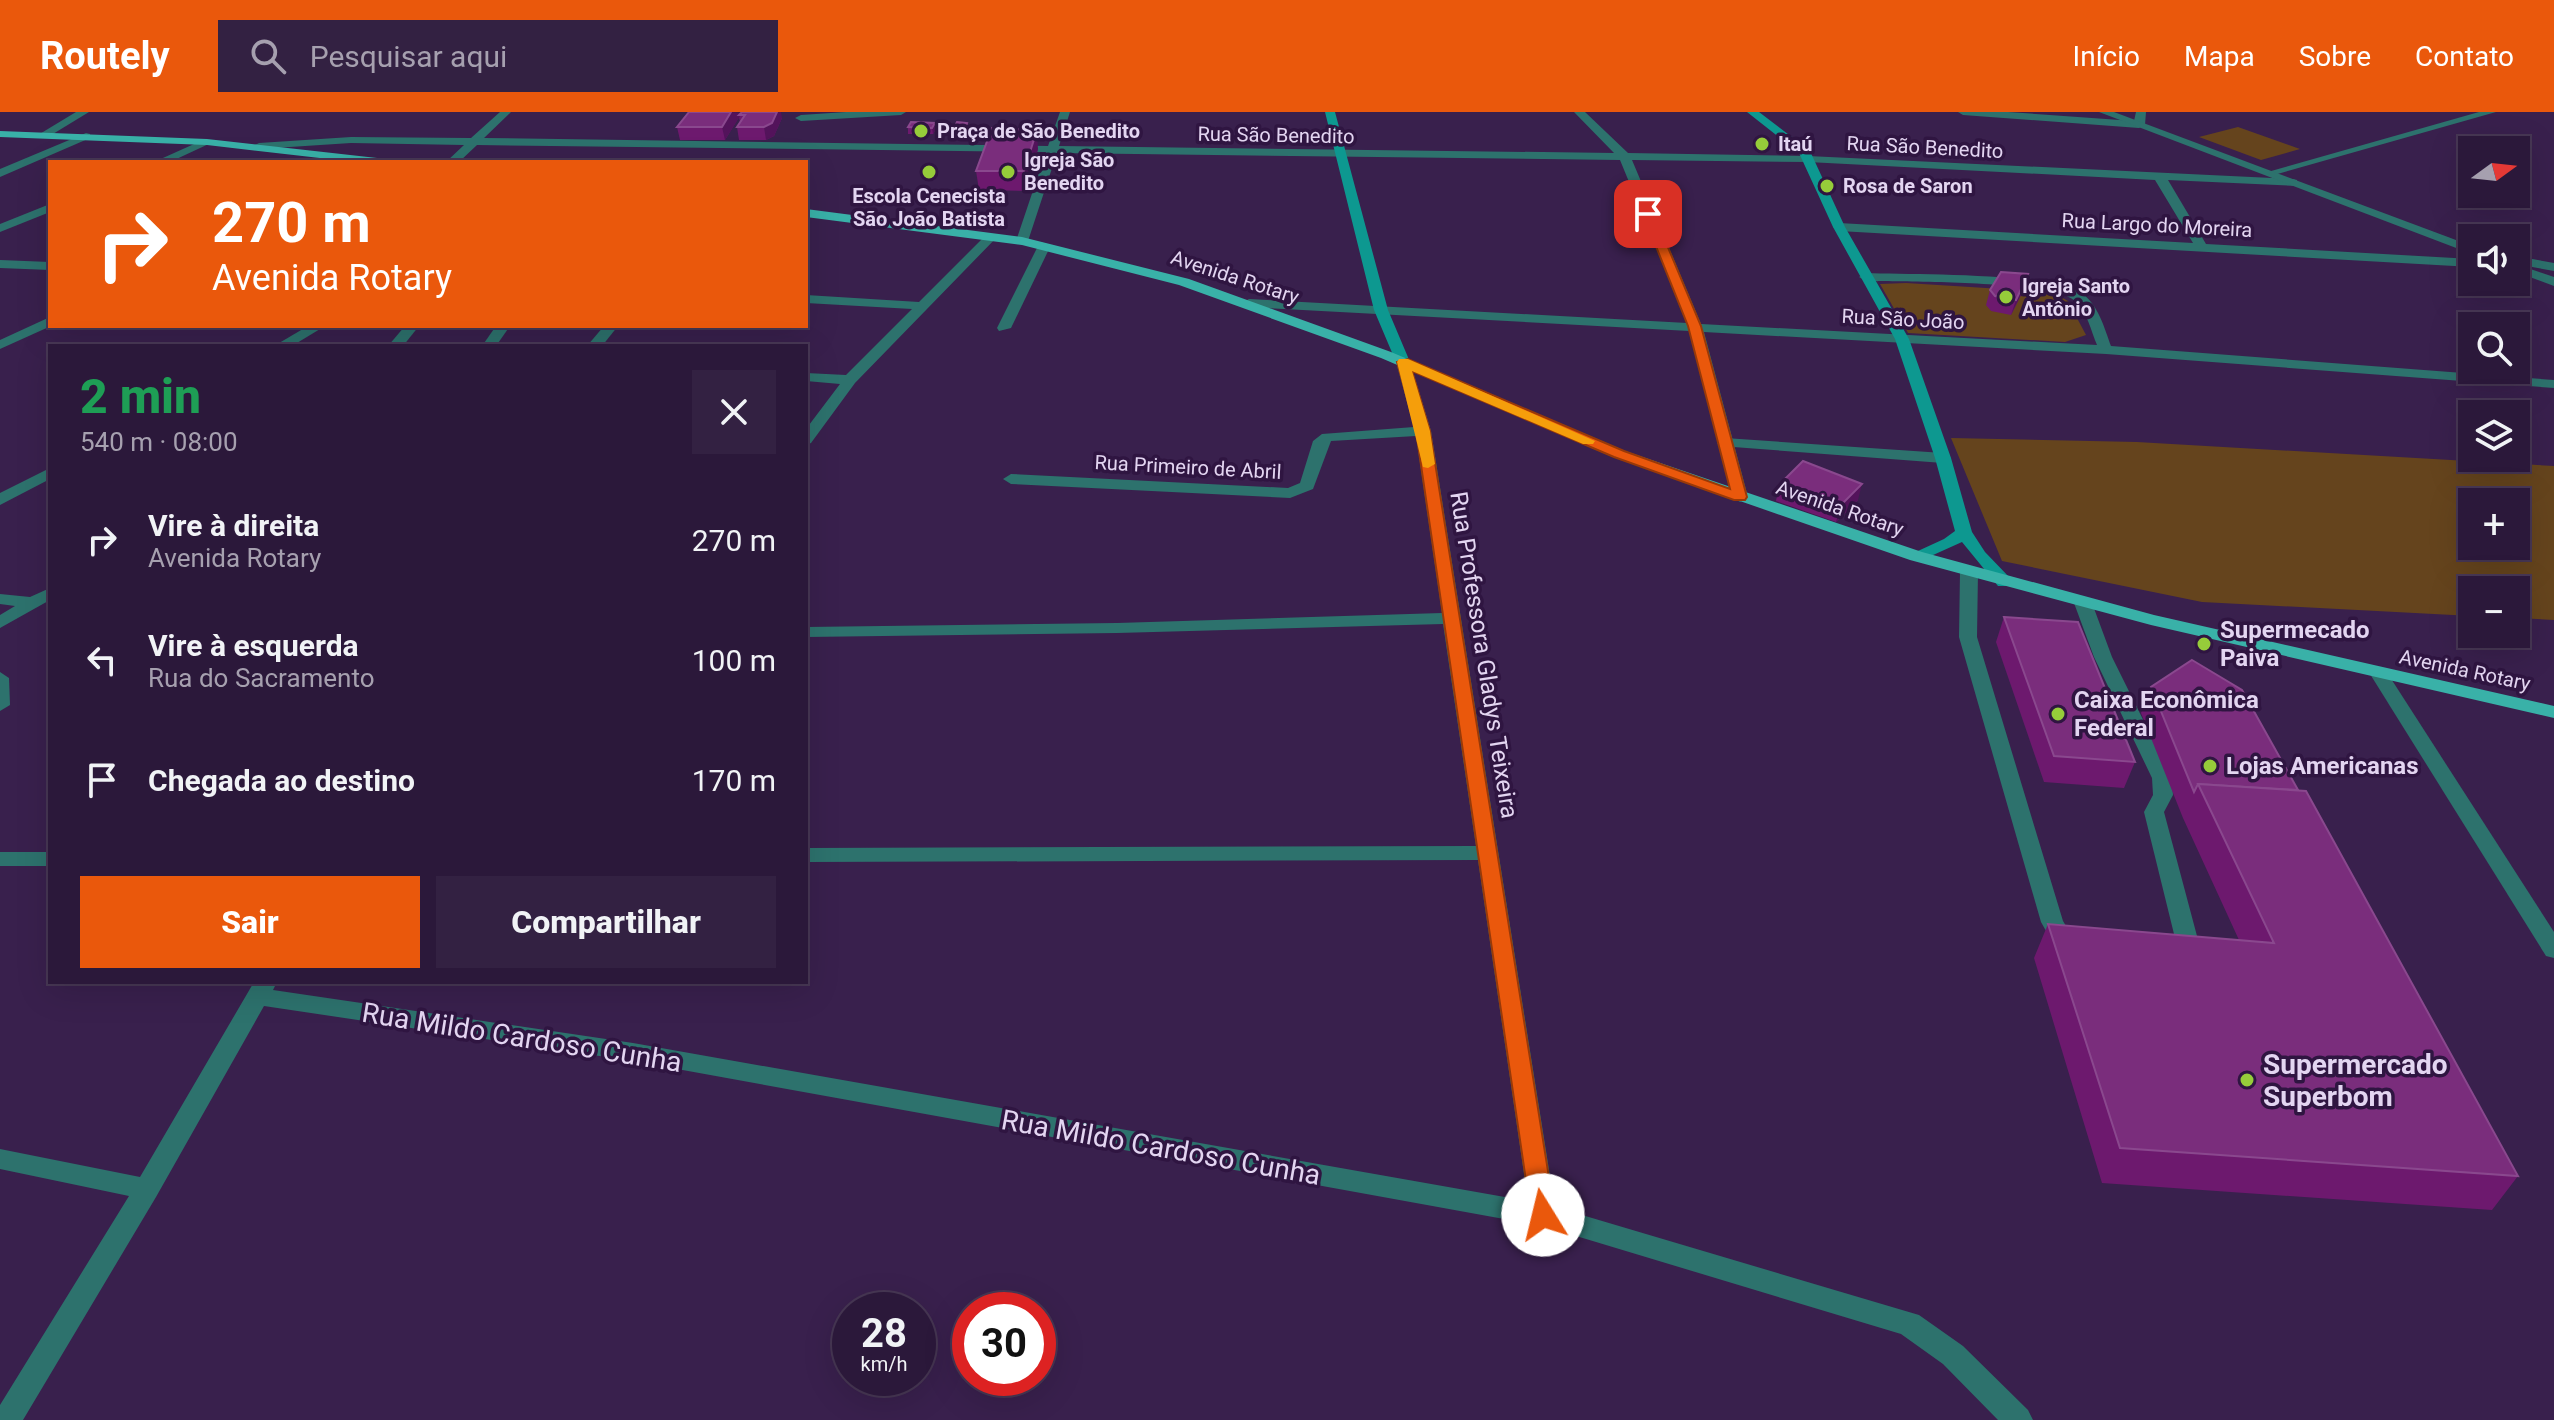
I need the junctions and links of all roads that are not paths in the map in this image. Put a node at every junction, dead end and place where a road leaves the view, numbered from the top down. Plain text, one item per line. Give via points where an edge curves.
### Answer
1 (84, 112) edge
2 (506, 112) edge
3 (901, 112) edge
4 (1065, 112) edge
5 (1330, 112) edge
6 (1579, 112) edge
7 (1752, 112) edge
8 (1963, 112) edge
9 (2104, 112) edge
10 (2491, 112) edge
11 (803, 115) edge
12 (2140, 119) edge
13 (0, 134) edge
14 (44, 135) junction
15 (86, 136) junction
16 (207, 142) junction
17 (474, 143) junction
18 (259, 146) junction
19 (787, 146) junction
20 (1051, 151) junction
21 (1339, 154) junction
22 (1625, 157) junction
23 (1808, 159) junction
24 (165, 160) edge
25 (370, 160) edge
26 (454, 160) edge
27 (0, 173) edge
28 (2270, 173) junction
29 (2159, 176) junction
30 (2293, 183) junction
31 (48, 209) edge
32 (808, 213) edge
33 (1839, 227) junction
34 (0, 228) edge
35 (992, 236) junction
36 (1022, 241) junction
37 (1045, 245) junction
38 (2458, 245) edge
39 (2202, 248) junction
40 (2458, 262) edge
41 (2530, 263) edge
42 (0, 264) edge
43 (48, 266) edge
44 (2554, 267) edge
45 (2530, 273) edge
46 (1866, 277) junction
47 (2554, 282) edge
48 (808, 299) edge
49 (1249, 303) junction
50 (922, 306) junction
51 (1381, 310) junction
52 (48, 322) edge
53 (1695, 326) junction
54 (314, 328) edge
55 (322, 328) edge
56 (410, 328) edge
57 (609, 328) edge
58 (1004, 328) dead end
59 (1902, 339) junction
60 (285, 344) edge
61 (306, 344) edge
62 (397, 344) edge
63 (596, 344) edge
64 (0, 345) edge
65 (2106, 350) junction
66 (1403, 362) junction
67 (808, 377) edge
68 (850, 380) junction
69 (2554, 384) edge
70 (1423, 431) junction
71 (808, 437) edge
72 (1725, 443) junction
73 (1943, 458) junction
74 (48, 474) edge
75 (1011, 479) dead end
76 (1740, 497) junction
77 (0, 500) edge
78 (1964, 532) junction
79 (1916, 556) junction
80 (1969, 572) junction
81 (2004, 582) junction
82 (48, 594) edge
83 (0, 599) edge
84 (31, 603) junction
85 (2083, 603) junction
86 (48, 604) edge
87 (1451, 618) junction
88 (0, 623) edge
89 (808, 632) edge
90 (2379, 674) junction
91 (0, 678) edge
92 (0, 705) edge
93 (2554, 712) edge
94 (1489, 853) junction
95 (808, 855) edge
96 (0, 859) edge
97 (48, 859) edge
98 (2096, 938) edge
99 (2141, 941) edge
100 (2554, 950) edge
101 (262, 989) edge
102 (0, 1159) edge
103 (147, 1189) junction
104 (1543, 1215) junction
105 (7, 1420) edge
106 (2018, 1420) edge

1 - 14 street
2 - 17 street
3 - 11 street
4 - 20 street
5 - 21 main road, Rua Professora Gladys Teixeira
6 - 22 street
7 - 23 main road
8 - 12 street
9 - 12 street
10 - 28 street
11 - 19 street
12 - 28 street
13 - 14 main road
14 - 15 main road
15 - 16 main road
15 - 27 street
16 - 18 main road
16 - 24 street
17 - 18 street, Rua São Benedito via 351,140
17 - 19 street, Rua São Benedito
17 - 26 street
18 - 25 main road
19 - 20 street, Rua São Benedito
20 - 21 street, Rua São Benedito
20 - 36 street
21 - 22 street, Rua São Benedito
21 - 51 main road, Rua Professora Gladys Teixeira
22 - 23 street, Rua São Benedito
22 - 53 street
23 - 29 street, Rua São Benedito
23 - 33 main road
28 - 30 street
29 - 30 street, Rua São Benedito
29 - 39 street
30 - 38 street
31 - 34 street
32 - 35 main road, Avenida Rotary
33 - 39 street, Rua Largo do Moreira
33 - 46 main road
35 - 36 main road, Avenida Rotary
35 - 50 street
36 - 37 main road, Avenida Rotary
37 - 49 main road, Avenida Rotary
37 - 58 street
39 - 40 street, Rua Largo do Moreira
41 - 44 street
42 - 43 street
45 - 47 street
46 - 59 main road
46 - 65 street via 2058,289 2084,303
48 - 50 street
49 - 51 street, Rua São João
49 - 66 main road, Avenida Rotary
50 - 68 street
51 - 53 street, Rua São João
51 - 66 main road, Rua Professora Gladys Teixeira
52 - 64 street
53 - 59 street, Rua São João
53 - 72 street
54 - 60 street
55 - 61 street
56 - 62 street
57 - 63 street
59 - 65 street, Rua São João
59 - 73 main road
65 - 69 street, Rua São João
66 - 70 street, Rua Professora Gladys Teixeira
66 - 76 main road, Avenida Rotary via 1619,454
67 - 68 street
68 - 71 street
70 - 75 street, Rua Primeiro de Abril via 1327,437 1321,441 1307,486 1290,493
70 - 87 street, Rua Professora Gladys Teixeira
72 - 73 street
72 - 76 street
73 - 78 main road
74 - 77 street
76 - 79 main road, Avenida Rotary
78 - 79 main road via 1936,551
78 - 81 main road
79 - 80 main road, Avenida Rotary
80 - 81 main road, Avenida Rotary
80 - 98 street via 1968,637 2052,922 2066,936
81 - 85 main road, Avenida Rotary
82 - 84 street
83 - 84 street
84 - 86 street
84 - 88 street
85 - 90 main road, Avenida Rotary
85 - 99 street via 2162,778 2163,795 2154,812 2186,936 2171,944
87 - 89 street
87 - 94 street, Rua Professora Gladys Teixeira
90 - 93 main road, Avenida Rotary
90 - 100 street
91 - 92 street
94 - 95 street
94 - 104 street, Rua Professora Gladys Teixeira
96 - 97 street
101 - 103 street
101 - 104 street, Rua Mildo Cardoso Cunha
102 - 103 street
103 - 105 street
104 - 106 street, Rua Mildo Cardoso Cunha via 1909,1324 1953,1355

